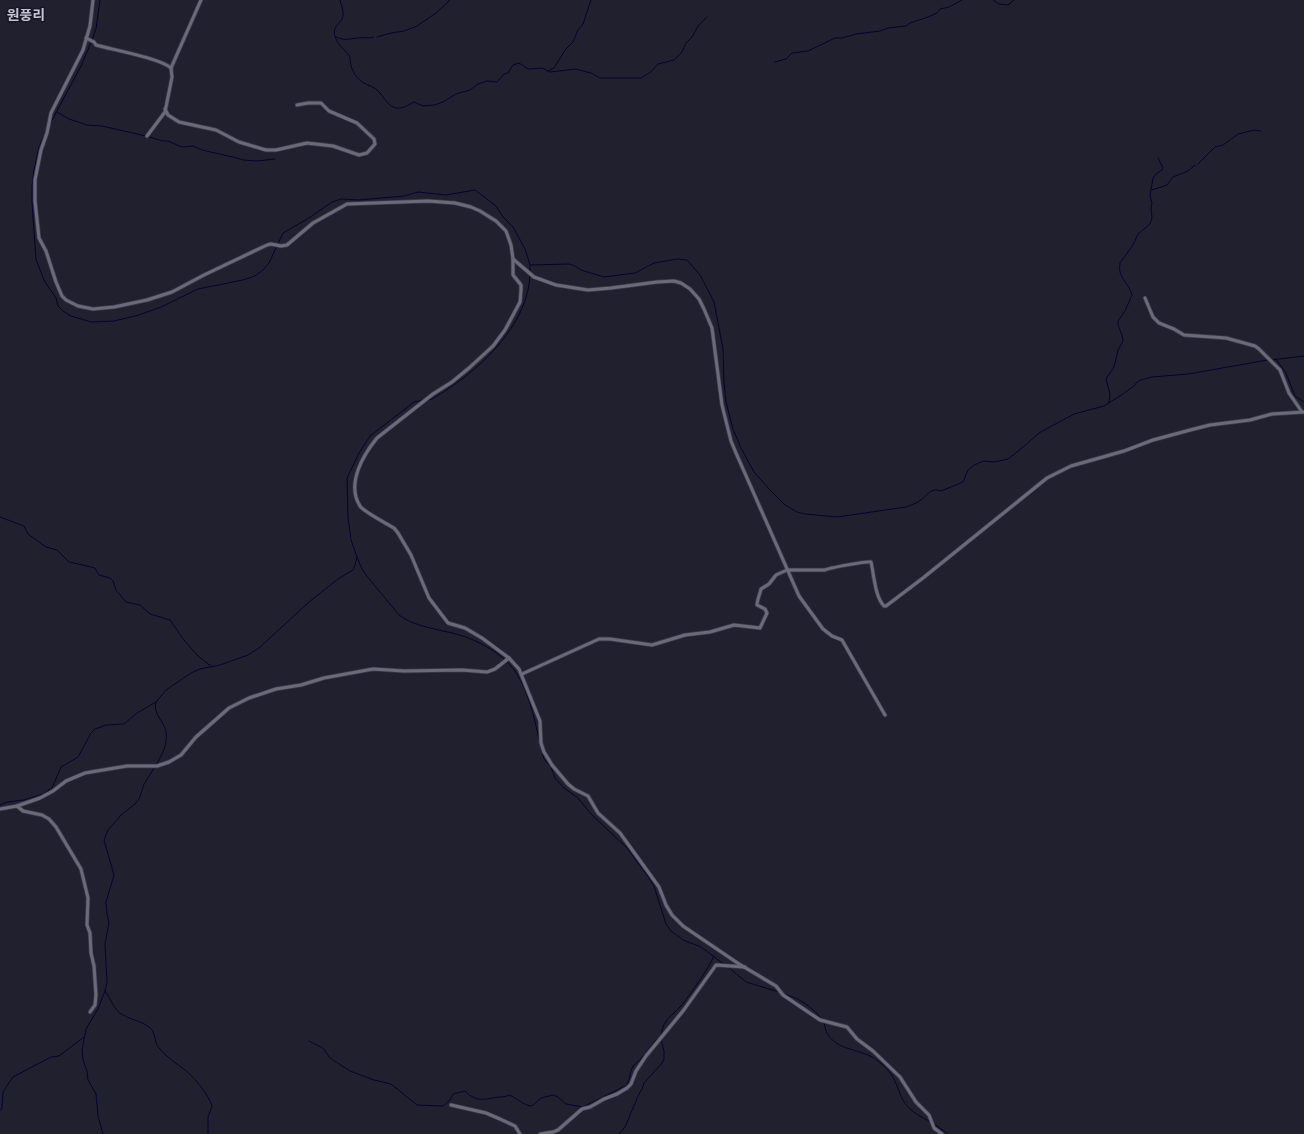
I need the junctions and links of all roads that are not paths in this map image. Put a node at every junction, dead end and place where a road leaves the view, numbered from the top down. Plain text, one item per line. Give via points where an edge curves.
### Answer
1 (93, 0) edge
2 (201, 0) edge
3 (86, 38) junction
4 (172, 68) junction
5 (297, 105) dead end
6 (165, 109) junction
7 (147, 136) dead end
8 (513, 259) junction
9 (1145, 298) dead end
10 (1303, 412) edge
11 (787, 570) junction
12 (509, 658) junction
13 (522, 674) junction
14 (885, 715) dead end
15 (16, 806) junction
16 (0, 809) edge
17 (745, 967) junction
18 (90, 1012) dead end
19 (452, 1105) dead end
20 (520, 1134) edge
21 (540, 1134) edge
22 (942, 1134) edge

1 - 3 street via 92,17
2 - 4 street
3 - 4 street via 96,45 154,60
3 - 8 street via 78,61 51,113 35,180 39,238 59,290 66,300 100,309 147,300 172,292 267,245 287,245 313,223 347,204 428,201 471,207 488,216 506,231
4 - 6 street
5 - 6 street via 321,103 329,111 360,125 374,139 375,144 367,153 360,155 333,146 308,143 266,150 239,142 216,130 179,122 168,115
6 - 7 street
8 - 11 street via 534,277 556,285 588,290 674,281 690,289 699,299 712,328 722,406 731,441
8 - 12 street via 513,275 521,285 521,295 505,330 493,346 469,368 377,438 355,480 360,506 398,533 429,598 445,620 452,625 465,628
9 - 10 street via 1153,317 1162,325 1174,328 1184,335 1226,338 1255,346 1280,370 1289,393
10 - 11 street via 1272,414 1194,429 1063,469 1047,478 886,606 879,597 871,562 825,570
11 - 13 street via 776,575 761,589 757,605 767,613 760,628 734,624 652,645 599,639
11 - 14 street via 799,596 819,624 828,633 842,640
12 - 13 street
12 - 15 street via 487,672 373,669 276,689 230,708 181,755 169,762 157,766 127,766 85,773 66,781 49,793
13 - 17 street via 540,721 544,752 556,771 574,789 588,796 595,809 626,840 657,883 675,919
15 - 16 street
15 - 18 street via 49,820 56,827 81,869 88,898 87,925 96,995 95,1005
17 - 21 street via 716,965 681,1015 646,1056 627,1088 582,1109 558,1130
17 - 22 street via 776,986 820,1020 847,1027 900,1077 916,1102 929,1115 934,1128
19 - 20 street via 486,1113 515,1126

